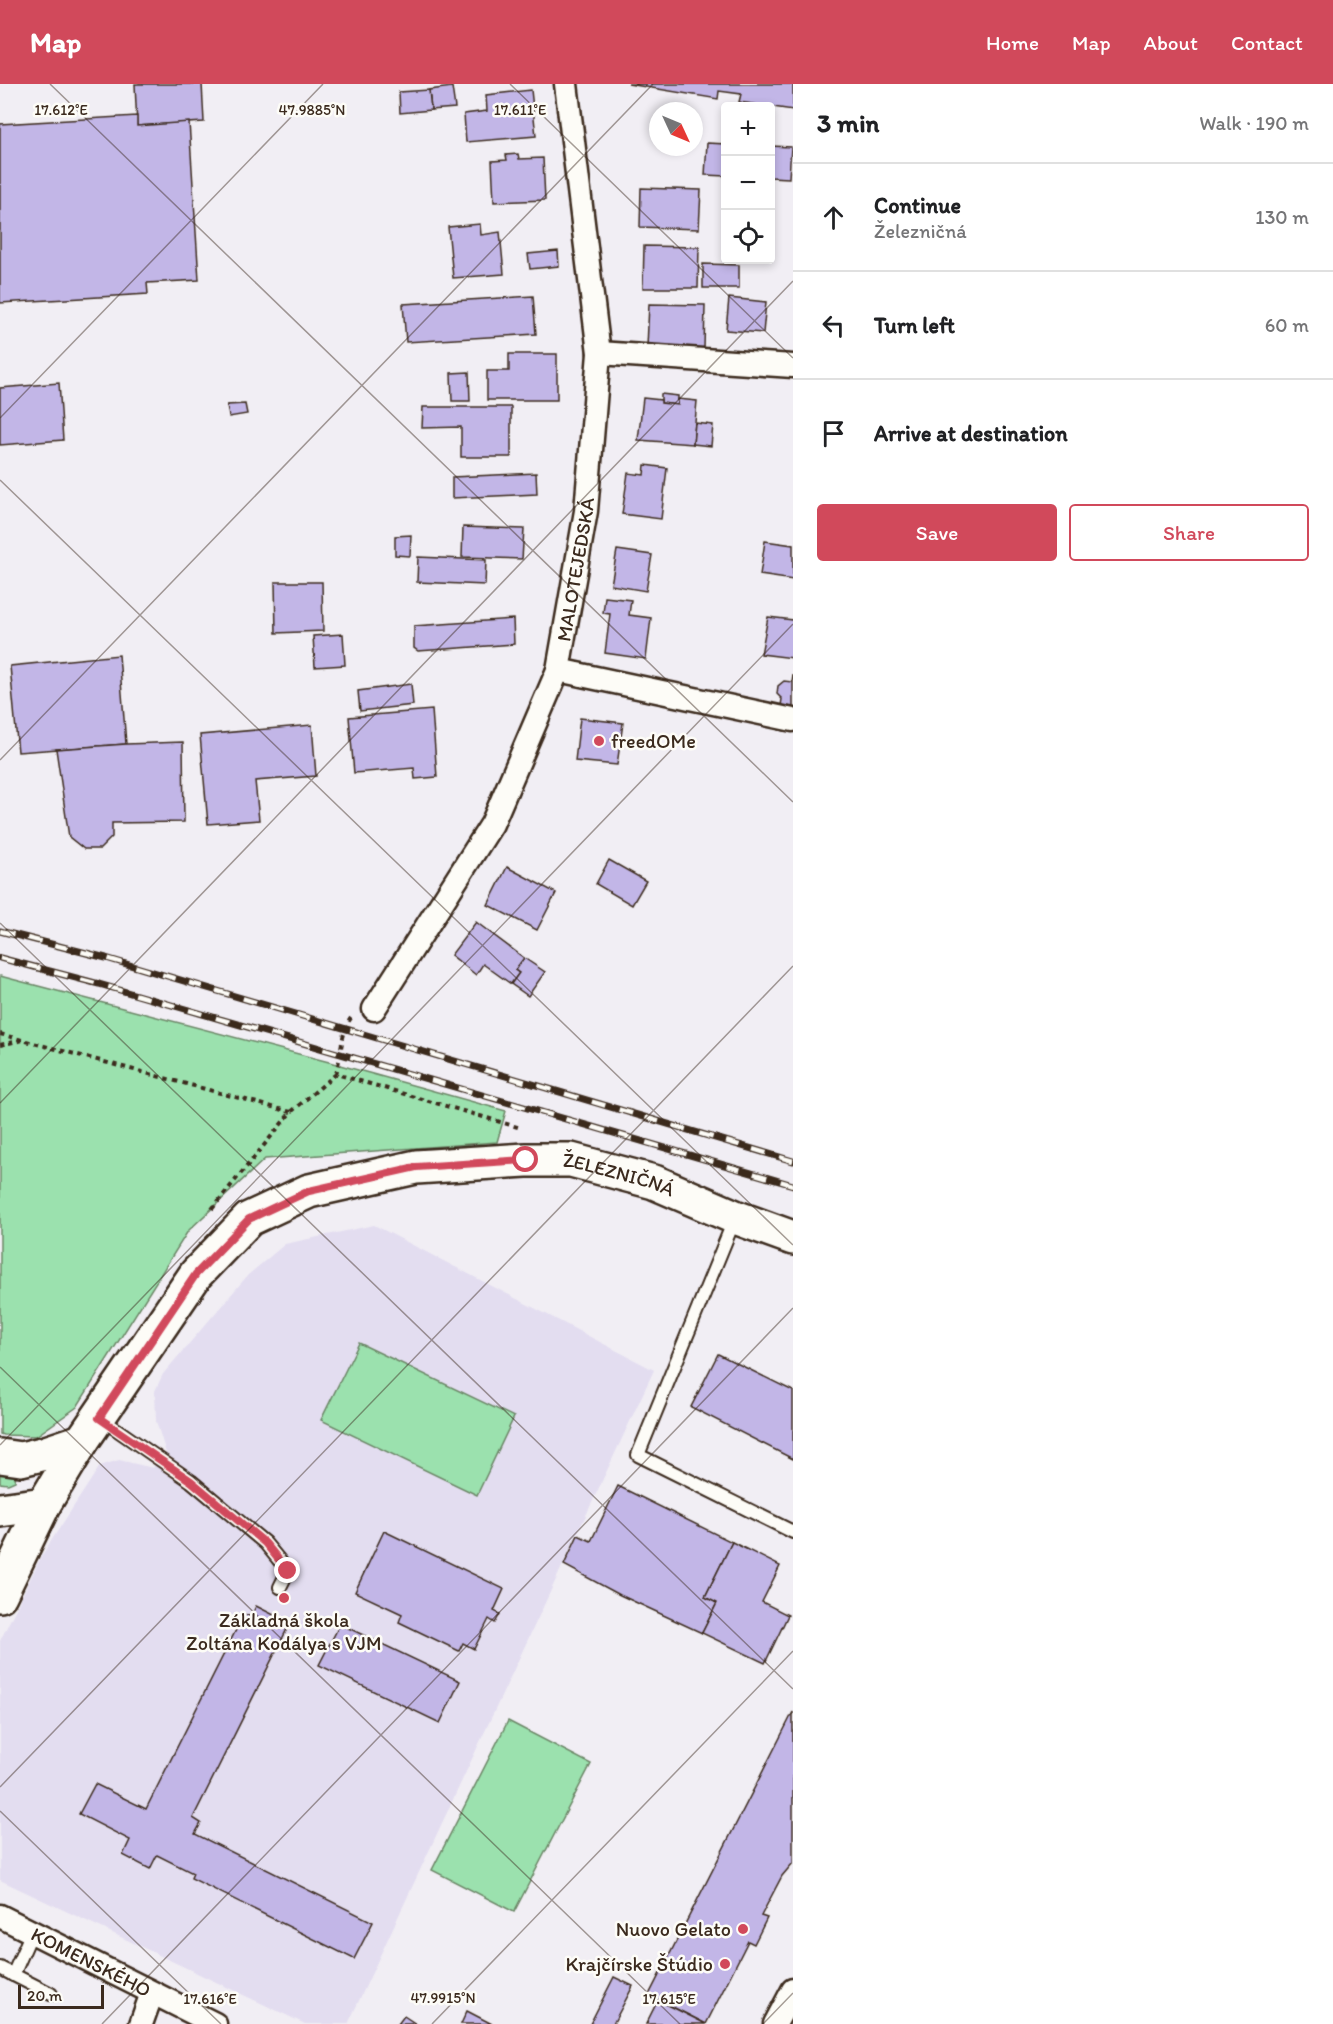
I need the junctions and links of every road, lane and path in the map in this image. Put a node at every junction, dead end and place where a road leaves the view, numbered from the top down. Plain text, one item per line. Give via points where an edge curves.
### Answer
1 (566, 84) edge
2 (599, 353) junction
3 (793, 366) edge
4 (558, 670) junction
5 (793, 720) edge
6 (365, 1011) joint
7 (0, 1034) edge
8 (24, 1040) junction
9 (0, 1045) edge
10 (336, 1074) junction
11 (528, 1130) dead end
12 (735, 1217) junction
13 (793, 1238) edge
14 (91, 1429) junction
15 (0, 1456) edge
16 (44, 1504) junction
17 (0, 1510) edge
18 (793, 1532) edge
19 (280, 1587) dead end
20 (0, 1595) edge
21 (0, 1916) edge
22 (32, 1932) junction
23 (0, 1968) edge
24 (12, 1975) junction
25 (793, 1990) edge
26 (152, 1992) junction
27 (51, 1994) dead end
28 (141, 2024) edge
29 (214, 2024) edge
30 (775, 2024) edge

1 - 2 street, MALOTEJEDSKÁ
2 - 3 street
2 - 4 street, MALOTEJEDSKÁ via 586,511
4 - 5 street
4 - 6 street, MALOTEJEDSKÁ via 492,824
6 - 10 path via 345,1028
7 - 8 path
8 - 9 path
8 - 10 path via 291,1112
10 - 11 path
12 - 13 street, ŽELEZNIČNÁ
12 - 14 street, ŽELEZNIČNÁ via 654,1182 571,1160 416,1167 309,1191 249,1219 196,1274
12 - 18 lane via 638,1455
14 - 15 street via 46,1453 21,1459
14 - 16 street, ŽELEZNIČNÁ
14 - 19 lane via 191,1481 265,1543 288,1571
16 - 17 street
16 - 20 street, ŽELEZNIČNÁ
21 - 22 street, KOMENSKÉHO
22 - 24 lane
22 - 26 street, KOMENSKÉHO
23 - 24 lane
24 - 27 lane
25 - 30 street
26 - 28 street
26 - 29 street, KOMENSKÉHO

